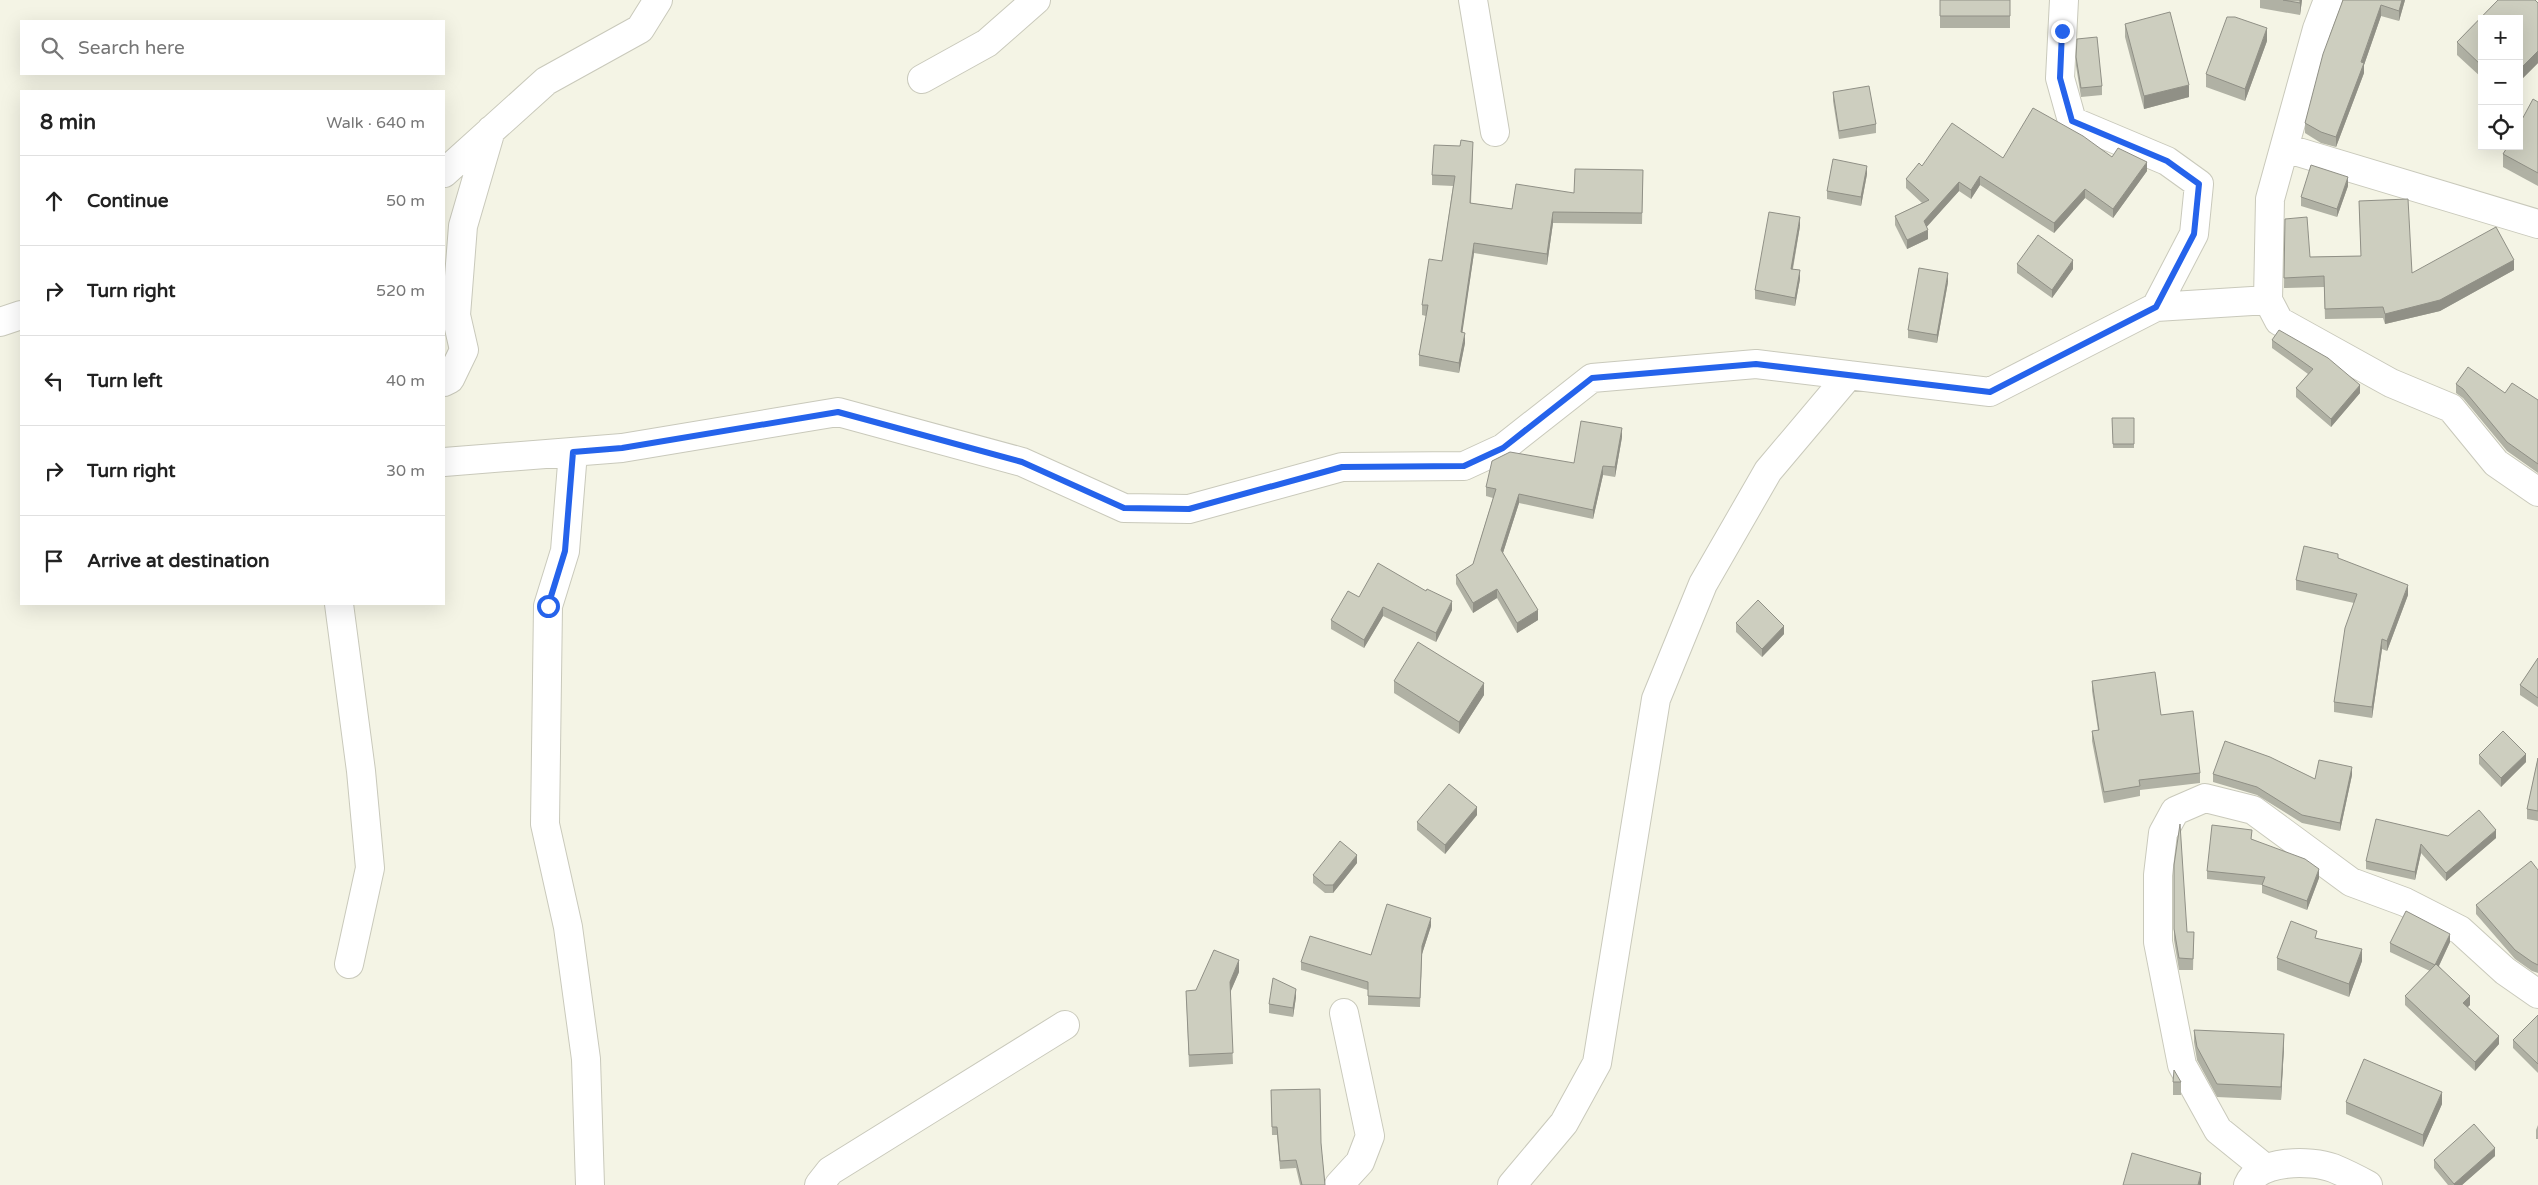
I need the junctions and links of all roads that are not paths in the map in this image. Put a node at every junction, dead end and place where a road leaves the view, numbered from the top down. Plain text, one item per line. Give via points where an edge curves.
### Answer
1 (658, 0) edge
2 (1036, 0) edge
3 (1474, 0) edge
4 (2064, 0) edge
5 (2328, 0) edge
6 (922, 78) dead end
7 (490, 130) junction
8 (1495, 132) dead end
9 (2284, 148) junction
10 (445, 172) edge
11 (2538, 224) edge
12 (2268, 300) junction
13 (2156, 307) junction
14 (20, 315) edge
15 (0, 322) edge
16 (1849, 375) junction
17 (445, 381) edge
18 (573, 452) junction
19 (445, 462) edge
20 (2538, 492) edge
21 (340, 605) edge
22 (349, 964) dead end
23 (2538, 994) edge
24 (1344, 1013) dead end
25 (1065, 1025) dead end
26 (2257, 1176) edge
27 (590, 1185) edge
28 (819, 1185) edge
29 (1338, 1185) edge
30 (1512, 1185) edge
31 (2368, 1185) edge

1 - 7 street via 640,29 546,81
2 - 6 street via 987,43
3 - 8 street
4 - 13 street via 2060,78 2072,121 2167,161 2199,184 2194,234
5 - 9 street
7 - 10 street
7 - 17 street via 463,226 456,315 464,350 450,378
9 - 11 street
9 - 12 street via 2270,199
12 - 13 street
12 - 20 street via 2279,321 2391,383 2451,408 2496,463
13 - 16 street via 1990,392
14 - 15 street
16 - 18 street via 1756,364 1592,378 1503,448 1464,466 1342,467 1189,509 1124,508 1022,462 838,412 622,448
16 - 30 street via 1768,471 1703,584 1656,699 1597,1063 1564,1123
18 - 19 street
18 - 27 street via 565,551 548,606 545,824 568,927 586,1059
21 - 22 street via 370,868
23 - 26 street via 2505,971 2460,930 2405,902 2351,882 2253,810 2204,798 2175,811 2163,832 2158,875 2158,942 2182,1064 2218,1130
24 - 29 street via 1370,1136 1360,1162
25 - 28 street via 830,1171
26 - 31 street via 2291,1162 2332,1168

